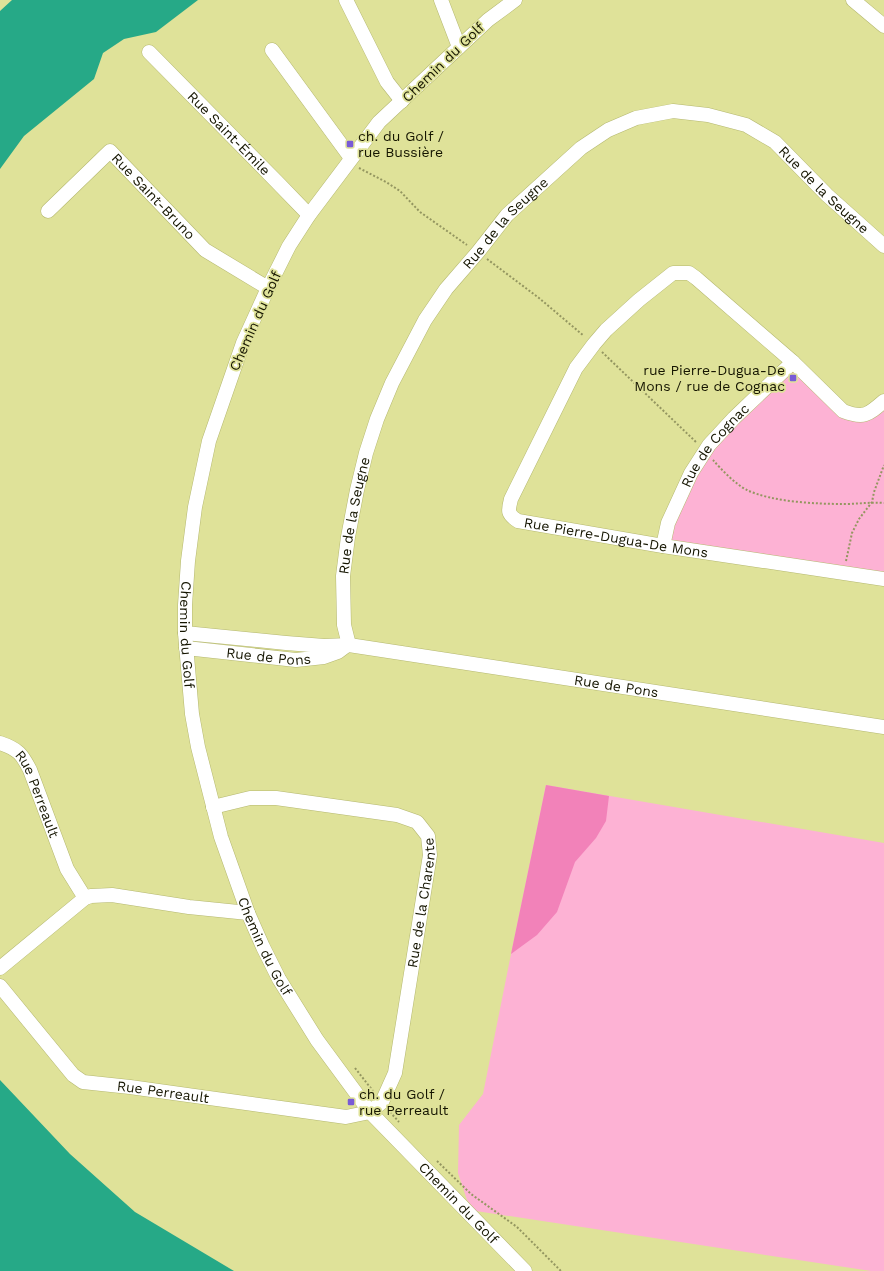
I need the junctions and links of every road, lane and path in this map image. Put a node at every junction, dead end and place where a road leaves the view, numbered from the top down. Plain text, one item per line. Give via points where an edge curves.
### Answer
1 (346, 0) edge
2 (441, 0) edge
3 (515, 0) edge
4 (853, 0) edge
5 (884, 26) edge
6 (459, 47) junction
7 (272, 50) dead end
8 (149, 52) dead end
9 (402, 101) junction
10 (352, 158) junction
11 (48, 211) dead end
12 (308, 215) junction
13 (884, 246) edge
14 (478, 252) junction
15 (268, 288) junction
16 (594, 344) junction
17 (793, 362) junction
18 (884, 401) edge
19 (704, 451) junction
20 (884, 464) edge
21 (872, 502) junction
22 (884, 503) edge
23 (662, 546) junction
24 (844, 573) junction
25 (884, 579) edge
26 (185, 633) junction
27 (349, 644) junction
28 (186, 648) junction
29 (884, 727) edge
30 (0, 744) edge
31 (213, 807) junction
32 (85, 898) junction
33 (248, 913) junction
34 (0, 968) edge
35 (0, 986) edge
36 (353, 1066) dead end
37 (382, 1102) junction
38 (370, 1112) junction
39 (402, 1126) dead end
40 (434, 1158) dead end
41 (524, 1271) edge
42 (561, 1271) edge

1 - 9 street via 387,82
2 - 6 street
3 - 6 street, Chemin du Golf via 488,20
4 - 5 street
6 - 9 street, Chemin du Golf
7 - 10 street
8 - 12 street, Rue Saint-Émile
9 - 10 street, Chemin du Golf via 379,122
10 - 12 street, Chemin du Golf
10 - 14 path via 358,167 400,191 420,212
11 - 15 street, Rue Saint-Bruno via 110,151 205,250
12 - 15 street, Chemin du Golf
13 - 14 street, Rue de la Seugne via 827,195 775,142 746,125 708,115 673,111 636,118 608,130 581,148 507,215
14 - 16 path
14 - 27 street, Rue de la Seugne via 446,289 425,320 392,383 366,453 348,537 343,576 344,625
15 - 26 street, Chemin du Golf via 243,343 209,441 195,507 188,561
16 - 17 street, Rue Pierre-Dugua-De Mons via 622,315 666,278 673,273 689,273
16 - 19 path
16 - 23 street, Rue Pierre-Dugua-De Mons via 576,368 511,499 508,510 510,516 518,521
17 - 18 street, Rue Pierre-Dugua-De Mons via 842,411 864,415
17 - 19 street, Rue de Cognac via 734,418
19 - 21 path via 746,490 770,499 845,504
19 - 23 street, Rue de Cognac via 668,523
20 - 21 path
21 - 22 path
21 - 24 path via 852,533
23 - 24 street, Rue Pierre-Dugua-De Mons
24 - 25 street, Rue Pierre-Dugua-De Mons
26 - 27 street, Rue de Pons via 324,646
26 - 28 street, Chemin du Golf
27 - 28 street, Rue de Pons via 338,652 324,657 296,660
27 - 29 street, Rue de Pons
28 - 31 street, Chemin du Golf via 192,714
30 - 32 street, Rue Perreault via 11,747 22,755 67,869
31 - 33 street, Chemin du Golf
31 - 37 street, Rue de la Charente via 250,798 276,798 397,815 417,822 428,836 430,855 396,1073
32 - 33 street via 112,895
32 - 34 street
33 - 38 street, Chemin du Golf via 279,978 317,1040
35 - 38 street, Rue Perreault via 70,1072 83,1082 346,1117
36 - 37 path
37 - 38 street, Rue de la Charente
37 - 39 path
38 - 41 street, Chemin du Golf
40 - 42 path via 471,1194 517,1227

